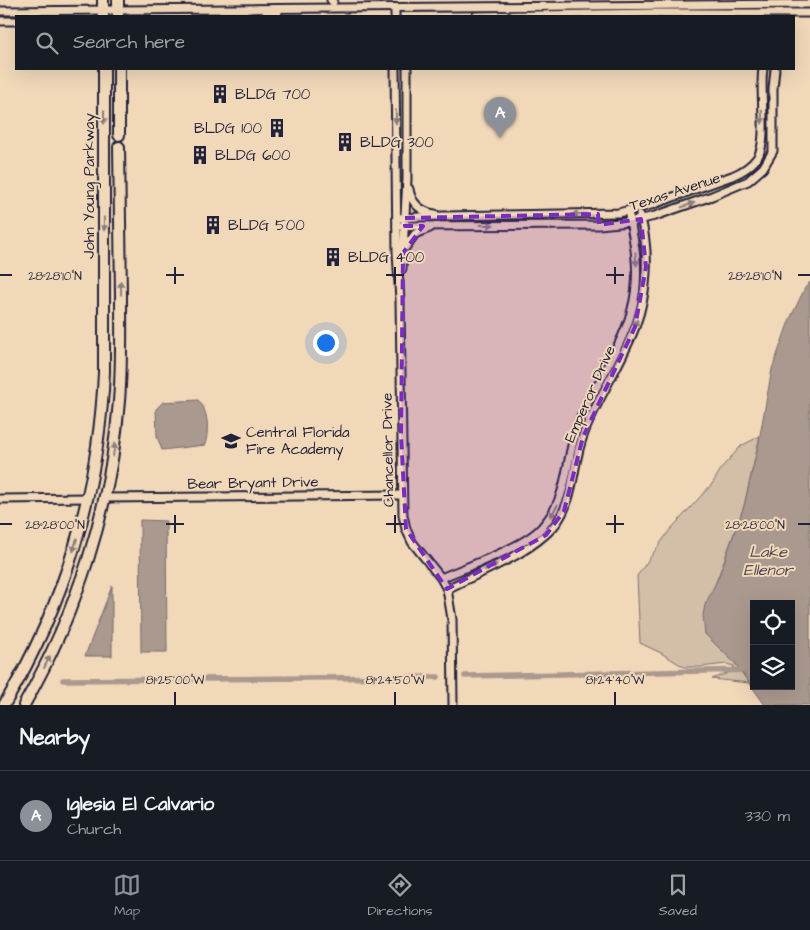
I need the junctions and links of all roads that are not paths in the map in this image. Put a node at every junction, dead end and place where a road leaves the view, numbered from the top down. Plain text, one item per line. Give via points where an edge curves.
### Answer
1 (773, 2) edge
2 (333, 3) edge
3 (810, 4) edge
4 (617, 5) junction
5 (395, 8) junction
6 (406, 8) junction
7 (103, 9) edge
8 (118, 9) edge
9 (0, 11) edge
10 (810, 13) edge
11 (599, 14) junction
12 (774, 14) edge
13 (266, 15) edge
14 (395, 15) edge
15 (407, 15) edge
16 (538, 15) edge
17 (0, 21) edge
18 (15, 21) edge
19 (104, 70) edge
20 (119, 70) edge
21 (396, 70) edge
22 (407, 70) edge
23 (763, 70) edge
24 (775, 70) edge
25 (762, 89) junction
26 (773, 89) junction
27 (119, 135) dead end
28 (763, 137) junction
29 (774, 137) junction
30 (119, 147) dead end
31 (742, 171) junction
32 (408, 179) junction
33 (748, 181) junction
34 (707, 185) junction
35 (712, 196) junction
36 (638, 209) junction
37 (628, 211) junction
38 (598, 214) junction
39 (443, 216) junction
40 (641, 219) junction
41 (401, 222) junction
42 (630, 222) junction
43 (599, 225) junction
44 (438, 226) junction
45 (403, 253) junction
46 (400, 300) junction
47 (94, 466) junction
48 (402, 495) junction
49 (88, 498) junction
50 (105, 498) junction
51 (0, 499) edge
52 (96, 532) junction
53 (441, 578) junction
54 (447, 588) junction
55 (4, 705) edge
56 (24, 705) edge
57 (453, 705) edge

1 - 3 street
1 - 4 street
1 - 12 street
2 - 5 street
2 - 8 street
2 - 13 street via 317,12 273,12
4 - 6 street
4 - 11 street via 614,10 603,10
5 - 6 street
5 - 14 street
6 - 15 street
7 - 8 street
7 - 9 street
10 - 12 street
11 - 12 street
11 - 16 street
17 - 18 street
19 -> 47 highway, John Young Parkway via 104,372
20 - 27 highway, John Young Parkway
21 -> 41 street, Chancellor Drive
22 - 32 street, Chancellor Drive
23 - 25 street, Texas Avenue
24 - 26 street, Texas Avenue
25 - 26 street
25 -> 28 street, Texas Avenue
26 - 29 street, Texas Avenue
28 - 29 street
28 - 31 street, Texas Avenue via 758,157
29 - 33 street, Texas Avenue via 769,159
50 -> 30 highway, John Young Parkway via 121,375
31 - 33 street
31 - 34 street, Texas Avenue
32 - 39 street via 410,195 420,209
32 - 41 street, Chancellor Drive
33 - 35 street, Texas Avenue
34 - 35 street
34 - 36 street, Texas Avenue
40 -> 35 street, Texas Avenue
36 - 37 street, Texas Avenue
36 - 40 street, Emperor Drive
37 - 38 street, Texas Avenue
37 - 42 street, Emperor Drive
38 -> 39 street, Texas Avenue
38 - 43 street
39 - 41 street, Texas Avenue
40 - 42 street, Texas Avenue
54 -> 40 street, Emperor Drive via 532,545 546,535 564,511 583,437 635,327 642,303 646,248
41 - 44 street, Texas Avenue
41 - 45 street, Chancellor Drive
41 - 46 street, Chancellor Drive
42 - 43 street, Texas Avenue
42 -> 53 street, Emperor Drive via 637,272 632,310 578,423 559,503 541,529 527,540
44 -> 43 street, Texas Avenue
44 - 45 street via 415,234
45 - 46 street, Chancellor Drive
46 - 48 street, Chancellor Drive
47 - 49 highway, John Young Parkway
47 - 50 highway via 97,484
48 - 50 street, Bear Bryant Drive
48 - 53 street, Chancellor Drive via 403,515 412,542
49 - 51 street
49 - 52 highway
49 -> 55 highway, John Young Parkway via 74,551 53,607
50 - 52 highway, John Young Parkway
56 -> 52 highway, John Young Parkway via 66,619
53 - 54 street, Chancellor Drive
54 - 57 street, Chancellor Drive via 452,619

